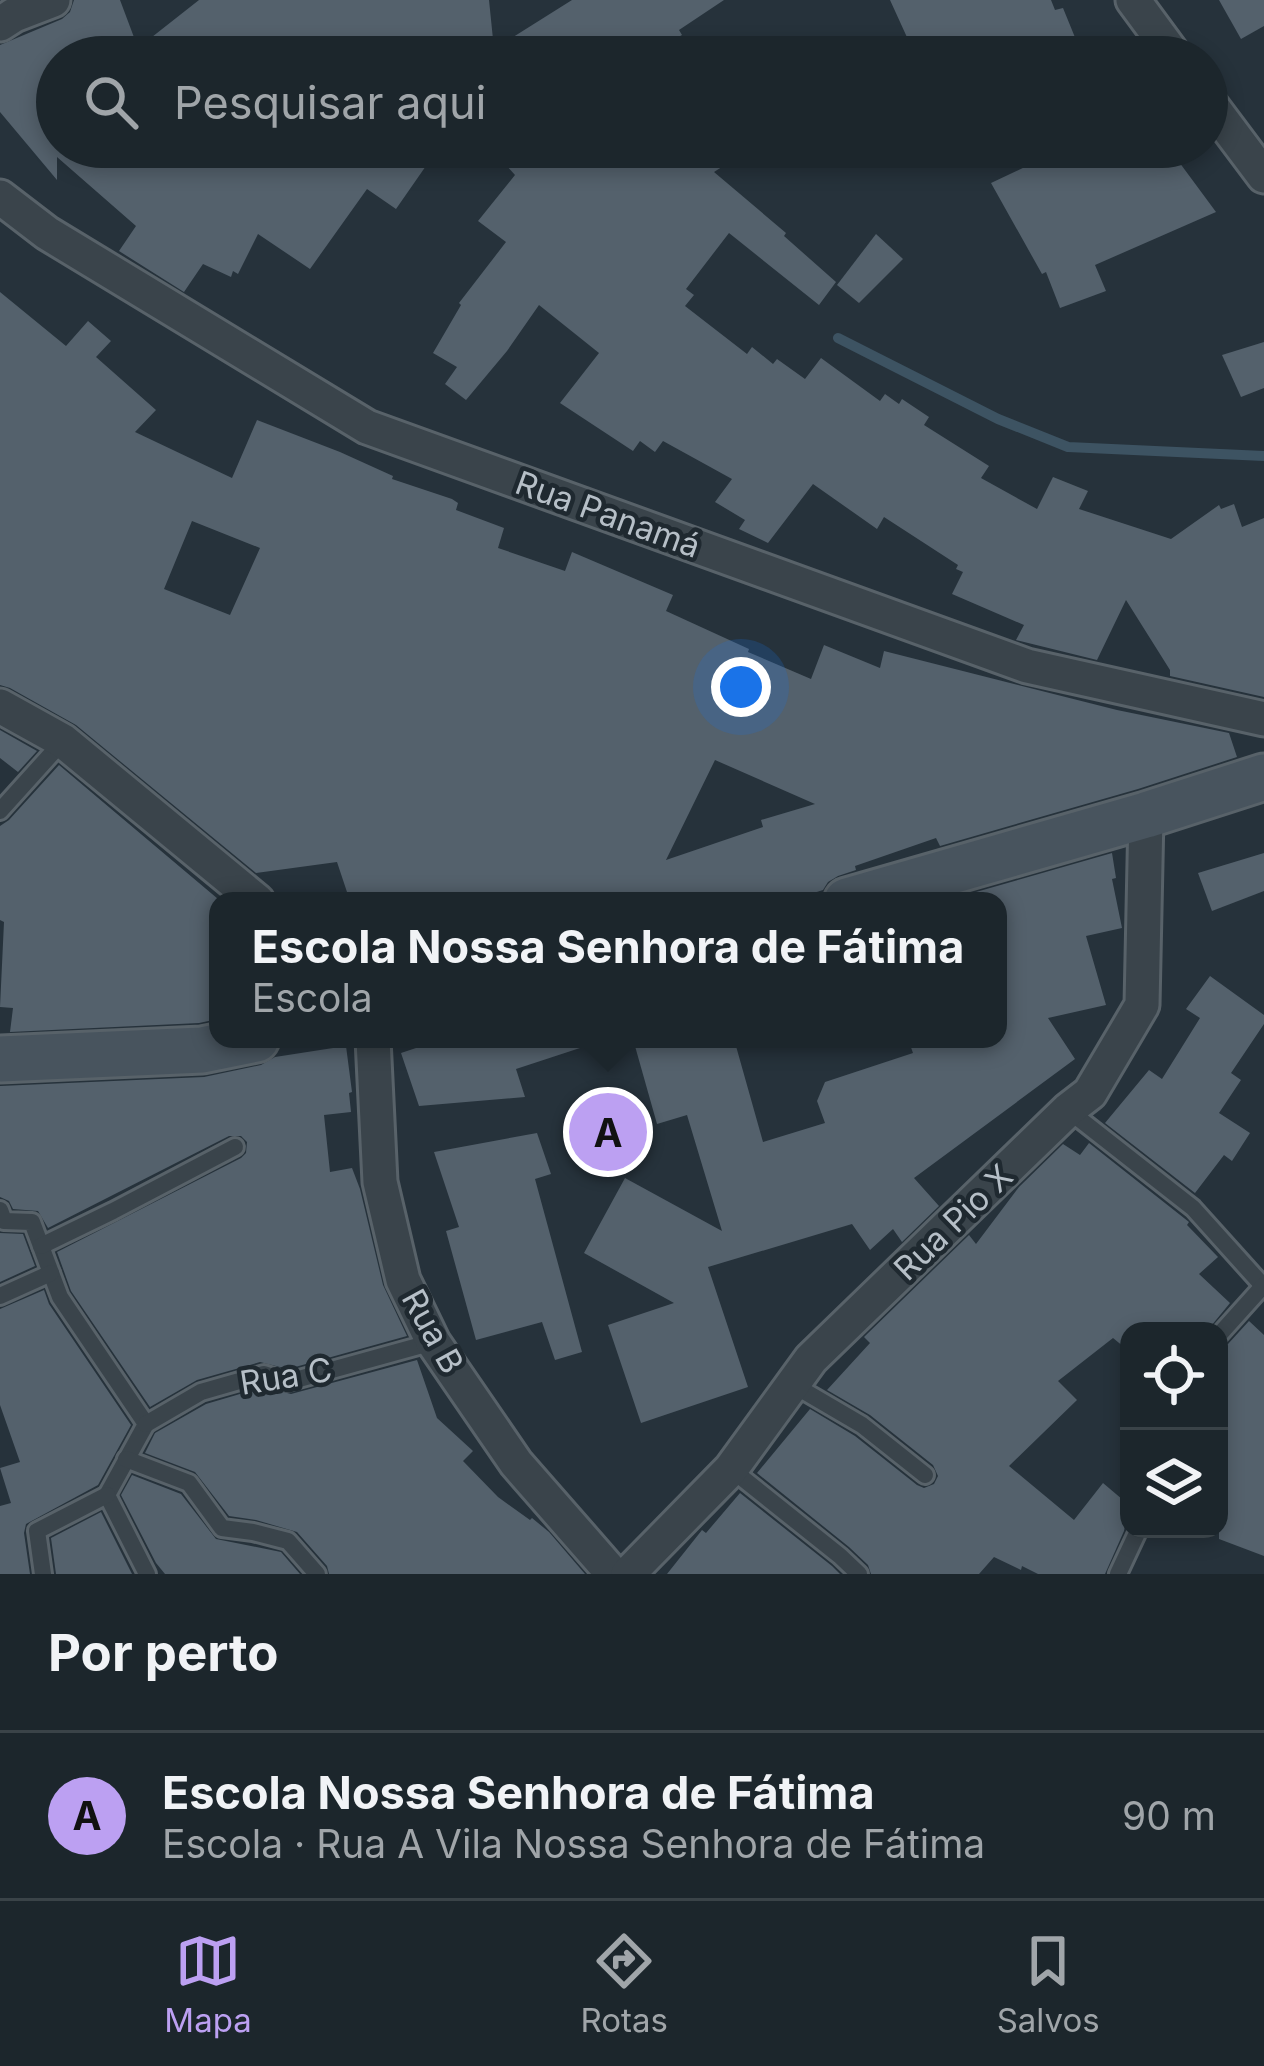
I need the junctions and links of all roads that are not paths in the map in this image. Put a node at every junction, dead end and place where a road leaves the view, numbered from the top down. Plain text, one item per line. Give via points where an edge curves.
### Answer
1 (53, 0) edge
2 (1133, 0) edge
3 (0, 24) edge
4 (1160, 36) edge
5 (1228, 128) edge
6 (1264, 176) edge
7 (0, 197) edge
8 (0, 706) edge
9 (1264, 719) edge
10 (63, 741) junction
11 (1264, 777) edge
12 (0, 812) edge
13 (1146, 815) junction
14 (246, 892) edge
15 (878, 892) edge
16 (212, 1048) edge
17 (373, 1048) edge
18 (0, 1059) edge
19 (1068, 1110) junction
20 (235, 1147) dead end
21 (0, 1210) edge
22 (41, 1246) junction
23 (51, 1274) junction
24 (1263, 1287) edge
25 (0, 1296) edge
26 (1228, 1325) edge
27 (434, 1342) junction
28 (793, 1384) junction
29 (146, 1424) junction
30 (126, 1459) junction
31 (731, 1469) junction
32 (926, 1475) dead end
33 (107, 1495) junction
34 (1135, 1538) edge
35 (43, 1574) edge
36 (147, 1574) edge
37 (317, 1574) edge
38 (613, 1574) edge
39 (628, 1574) edge
40 (859, 1574) edge
41 (1118, 1574) edge

1 - 3 street
2 - 4 street
5 - 6 street
7 - 9 street, Rua Panamá via 368,427 1028,666
8 - 10 street
10 - 12 lane
10 - 14 street
11 - 13 street
13 - 15 street
13 - 19 street, Rua Pio X via 1142,1005 1090,1093
16 - 18 street
17 - 27 street, Rua B via 380,1182 403,1280
19 - 24 lane via 1193,1208
19 - 28 street, Rua Pio X
20 - 22 lane
21 - 22 lane via 4,1221 32,1222
22 - 23 lane
23 - 25 lane
23 - 29 lane
24 - 26 lane
27 - 29 lane, Rua C via 288,1382 264,1373 201,1392
27 - 38 street, Rua B via 516,1463
28 - 31 street, Rua Pio X
28 - 32 lane
29 - 30 lane
30 - 33 lane
30 - 37 lane via 189,1484 221,1528 288,1541
31 - 39 street, Rua Pio X
31 - 40 lane
33 - 35 lane via 37,1531
33 - 36 lane
34 - 41 lane

